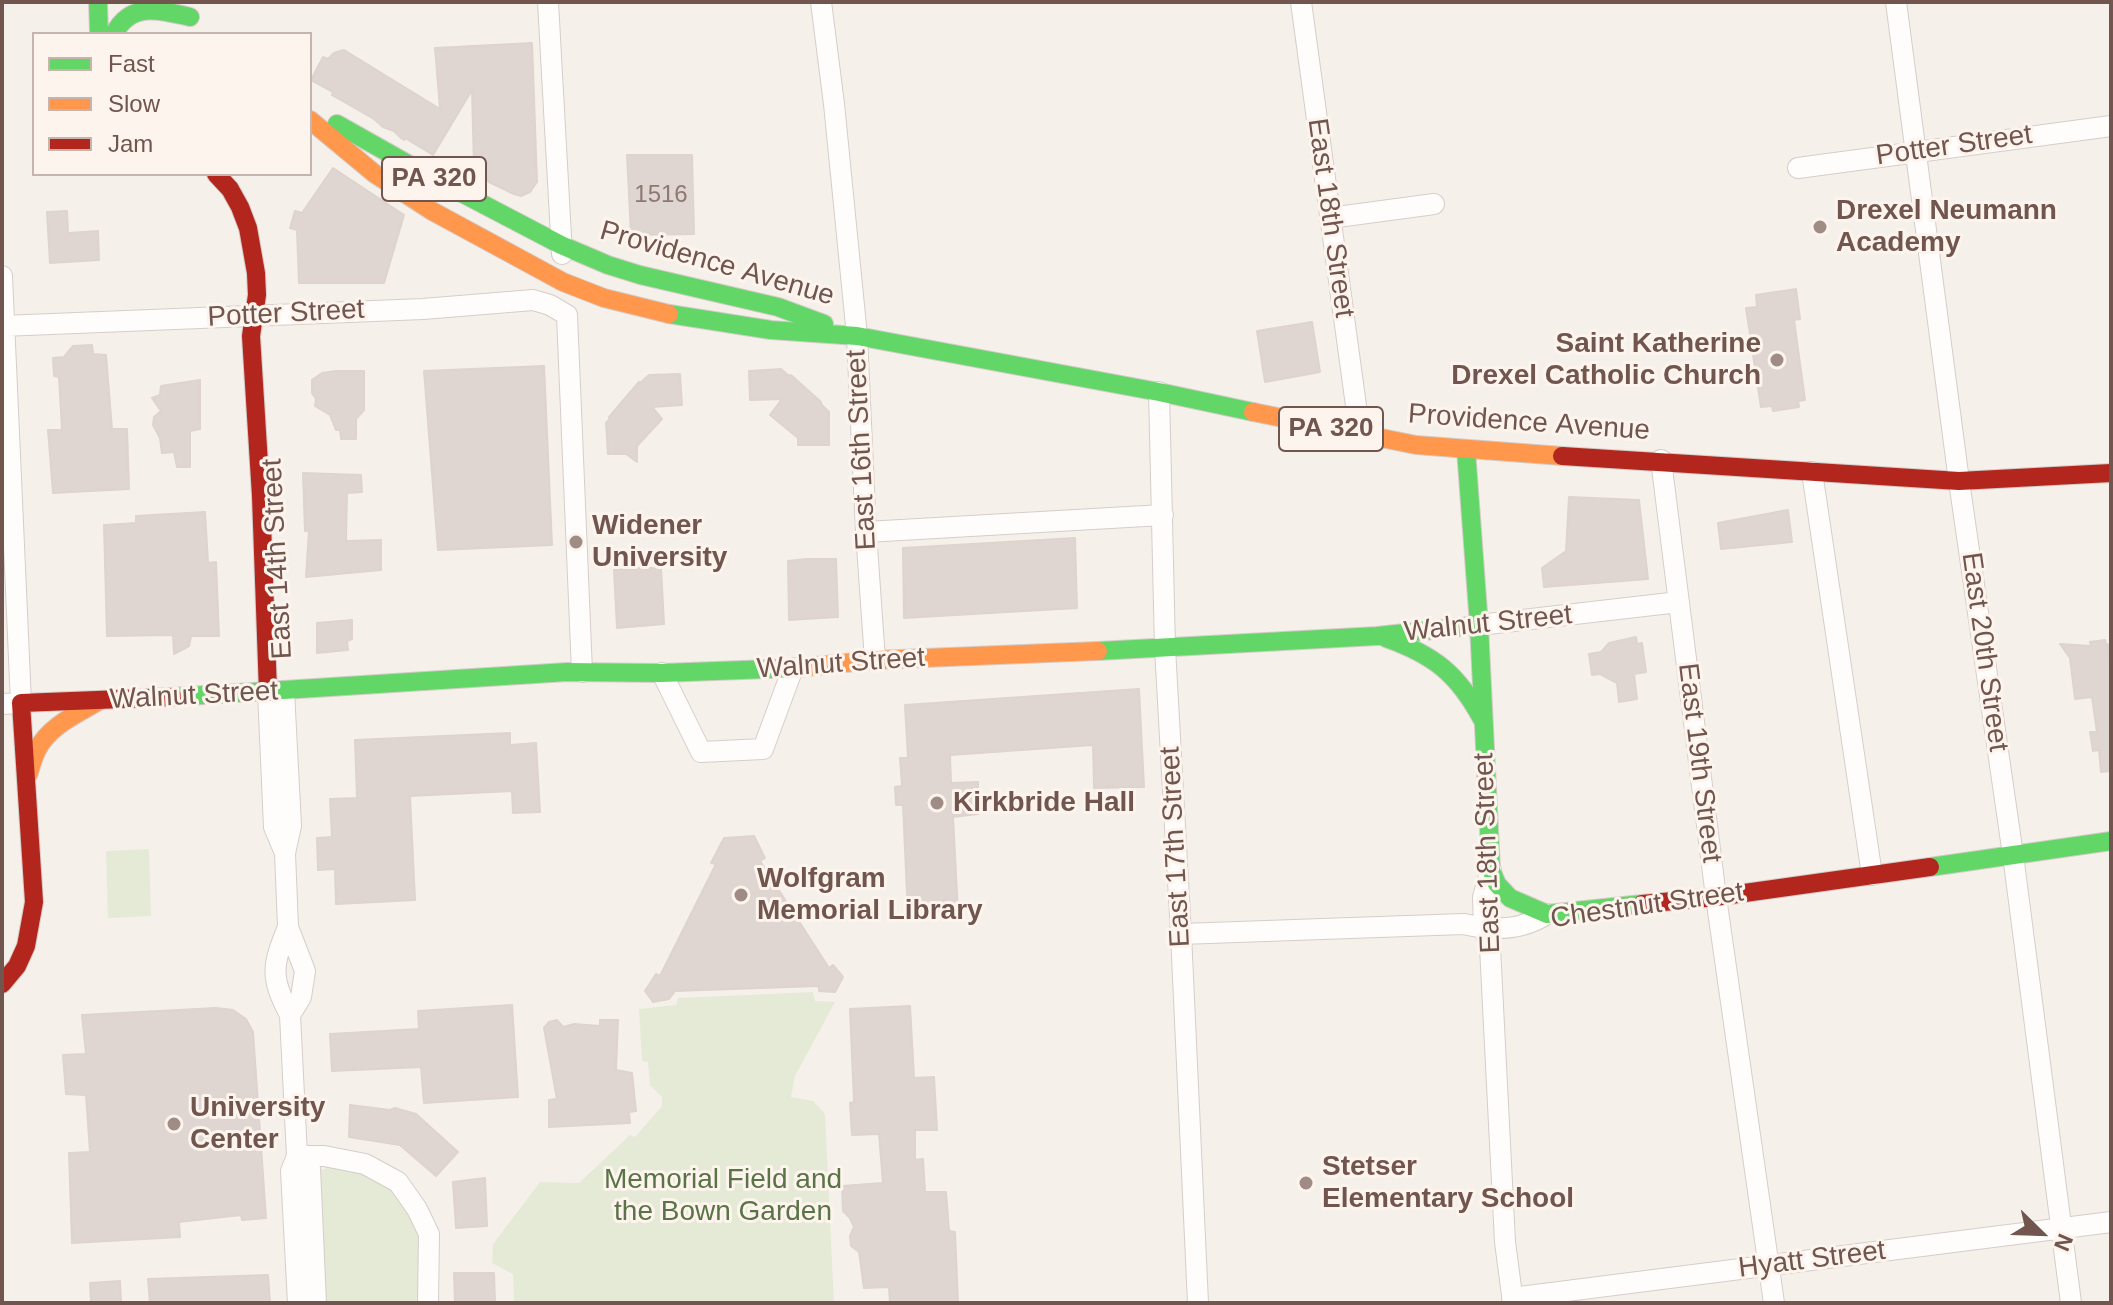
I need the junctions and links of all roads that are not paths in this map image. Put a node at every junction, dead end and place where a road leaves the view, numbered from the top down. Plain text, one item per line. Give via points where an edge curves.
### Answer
1 (98, 2) edge
2 (172, 2) edge
3 (548, 2) edge
4 (821, 2) edge
5 (1301, 2) edge
6 (1896, 2) edge
7 (99, 32) edge
8 (115, 32) edge
9 (312, 107) edge
10 (312, 122) edge
11 (2111, 126) edge
12 (1916, 152) junction
13 (1798, 168) dead end
14 (218, 176) edge
15 (1434, 204) dead end
16 (1330, 218) junction
17 (561, 245) junction
18 (2, 276) edge
19 (563, 282) junction
20 (3, 326) edge
21 (265, 332) junction
22 (857, 336) junction
23 (1159, 392) junction
24 (1360, 435) junction
25 (1466, 450) junction
26 (1661, 460) junction
27 (1812, 472) junction
28 (2111, 473) edge
29 (1959, 481) junction
30 (268, 496) junction
31 (1163, 515) junction
32 (866, 532) junction
33 (1679, 602) junction
34 (1479, 625) junction
35 (1377, 636) junction
36 (1165, 648) junction
37 (875, 660) junction
38 (793, 668) junction
39 (582, 672) junction
40 (662, 673) junction
41 (276, 691) junction
42 (99, 701) junction
43 (12, 703) edge
44 (1484, 722) junction
45 (26, 780) junction
46 (2111, 841) edge
47 (2013, 855) junction
48 (1491, 870) junction
49 (1872, 875) junction
50 (1716, 897) junction
51 (1547, 914) junction
52 (288, 927) junction
53 (1484, 929) junction
54 (1181, 934) junction
55 (2, 984) edge
56 (290, 1015) junction
57 (297, 1156) junction
58 (2111, 1222) edge
59 (2060, 1229) junction
60 (1769, 1266) junction
61 (1513, 1301) edge
62 (298, 1303) edge
63 (316, 1303) edge
64 (428, 1303) edge
65 (1198, 1303) edge
66 (1774, 1303) edge
67 (2071, 1303) edge

1 - 7 street
2 - 8 street via 195,22 139,9 125,16
3 - 17 street
4 - 22 street, East 16th Street
5 - 16 street, East 18th Street
6 - 12 street, East 20th Street
9 - 17 street, Providence Avenue / PA 320
10 - 19 street, Providence Avenue / PA 320 via 375,174 432,211
11 - 12 street, Potter Street
12 - 13 street, Potter Street
12 - 29 street, East 20th Street
14 - 21 street, East 14th Street via 245,214
15 - 16 street
16 - 24 street, East 18th Street
17 - 19 street
17 - 22 street, Providence Avenue / PA 320 via 640,275 778,307
18 - 20 street
19 - 22 street, Providence Avenue / PA 320 via 668,314
20 - 21 street, Potter Street
20 - 43 street
21 - 30 street, East 14th Street
21 - 30 street, East 14th Street via 251,336
21 - 39 street, Potter Street via 423,309 533,300 567,315
22 - 23 street, Providence Avenue / PA 320
22 - 32 street, East 16th Street
23 - 24 street, Providence Avenue / PA 320
23 - 31 street, East 17th Street
24 - 25 street, Providence Avenue / PA 320
25 - 26 street, Providence Avenue / PA 320
25 - 34 street, East 18th Street
26 - 27 street, Providence Avenue / PA 320
26 - 33 street, East 19th Street
27 - 29 street, Providence Avenue / PA 320
27 - 49 street
28 - 29 street, Providence Avenue / PA 320
29 - 47 street, East 20th Street
30 - 41 street, East 14th Street
31 - 32 street
31 - 36 street, East 17th Street
32 - 37 street, East 16th Street
33 - 34 street, Walnut Street
33 - 50 street, East 19th Street
34 - 35 street, Walnut Street
34 - 44 street, East 18th Street
35 - 36 street, Walnut Street
35 - 44 street via 1437,662 1463,687
36 - 37 street, Walnut Street
36 - 54 street, East 17th Street
37 - 38 street, Walnut Street
38 - 40 street, Walnut Street
38 - 40 street via 763,749 701,752
39 - 40 street, Walnut Street
39 - 41 street, Walnut Street
41 - 42 street, Walnut Street
41 - 52 street, East 14th Street via 274,827 285,853
42 - 43 street, Walnut Street
42 - 45 street via 38,748
43 - 45 street
44 - 48 street, East 18th Street
45 - 55 street via 34,902 31,933 24,956
46 - 47 street, Chestnut Street
47 - 49 street, Chestnut Street
47 - 59 street, East 20th Street
48 - 51 street via 1510,898
48 - 53 street, East 18th Street via 1483,897
49 - 50 street, Chestnut Street
50 - 51 street, Chestnut Street
50 - 60 street, East 19th Street
51 - 53 street, Chestnut Street via 1526,926
52 - 56 street, East 14th Street via 274,975
52 - 56 street, East 14th Street via 305,971 301,997
53 - 54 street, Chestnut Street via 1464,924
53 - 61 street, East 18th Street via 1490,947 1505,1242
54 - 65 street, East 17th Street
56 - 57 street, East 14th Street
57 - 62 street, East 14th Street via 291,1171
57 - 63 street, East 14th Street via 310,1168
57 - 64 street via 365,1164 398,1182 429,1234
58 - 59 street, Hyatt Street
59 - 60 street, Hyatt Street
59 - 67 street, East 20th Street
60 - 61 street, Hyatt Street
60 - 66 street, East 19th Street

